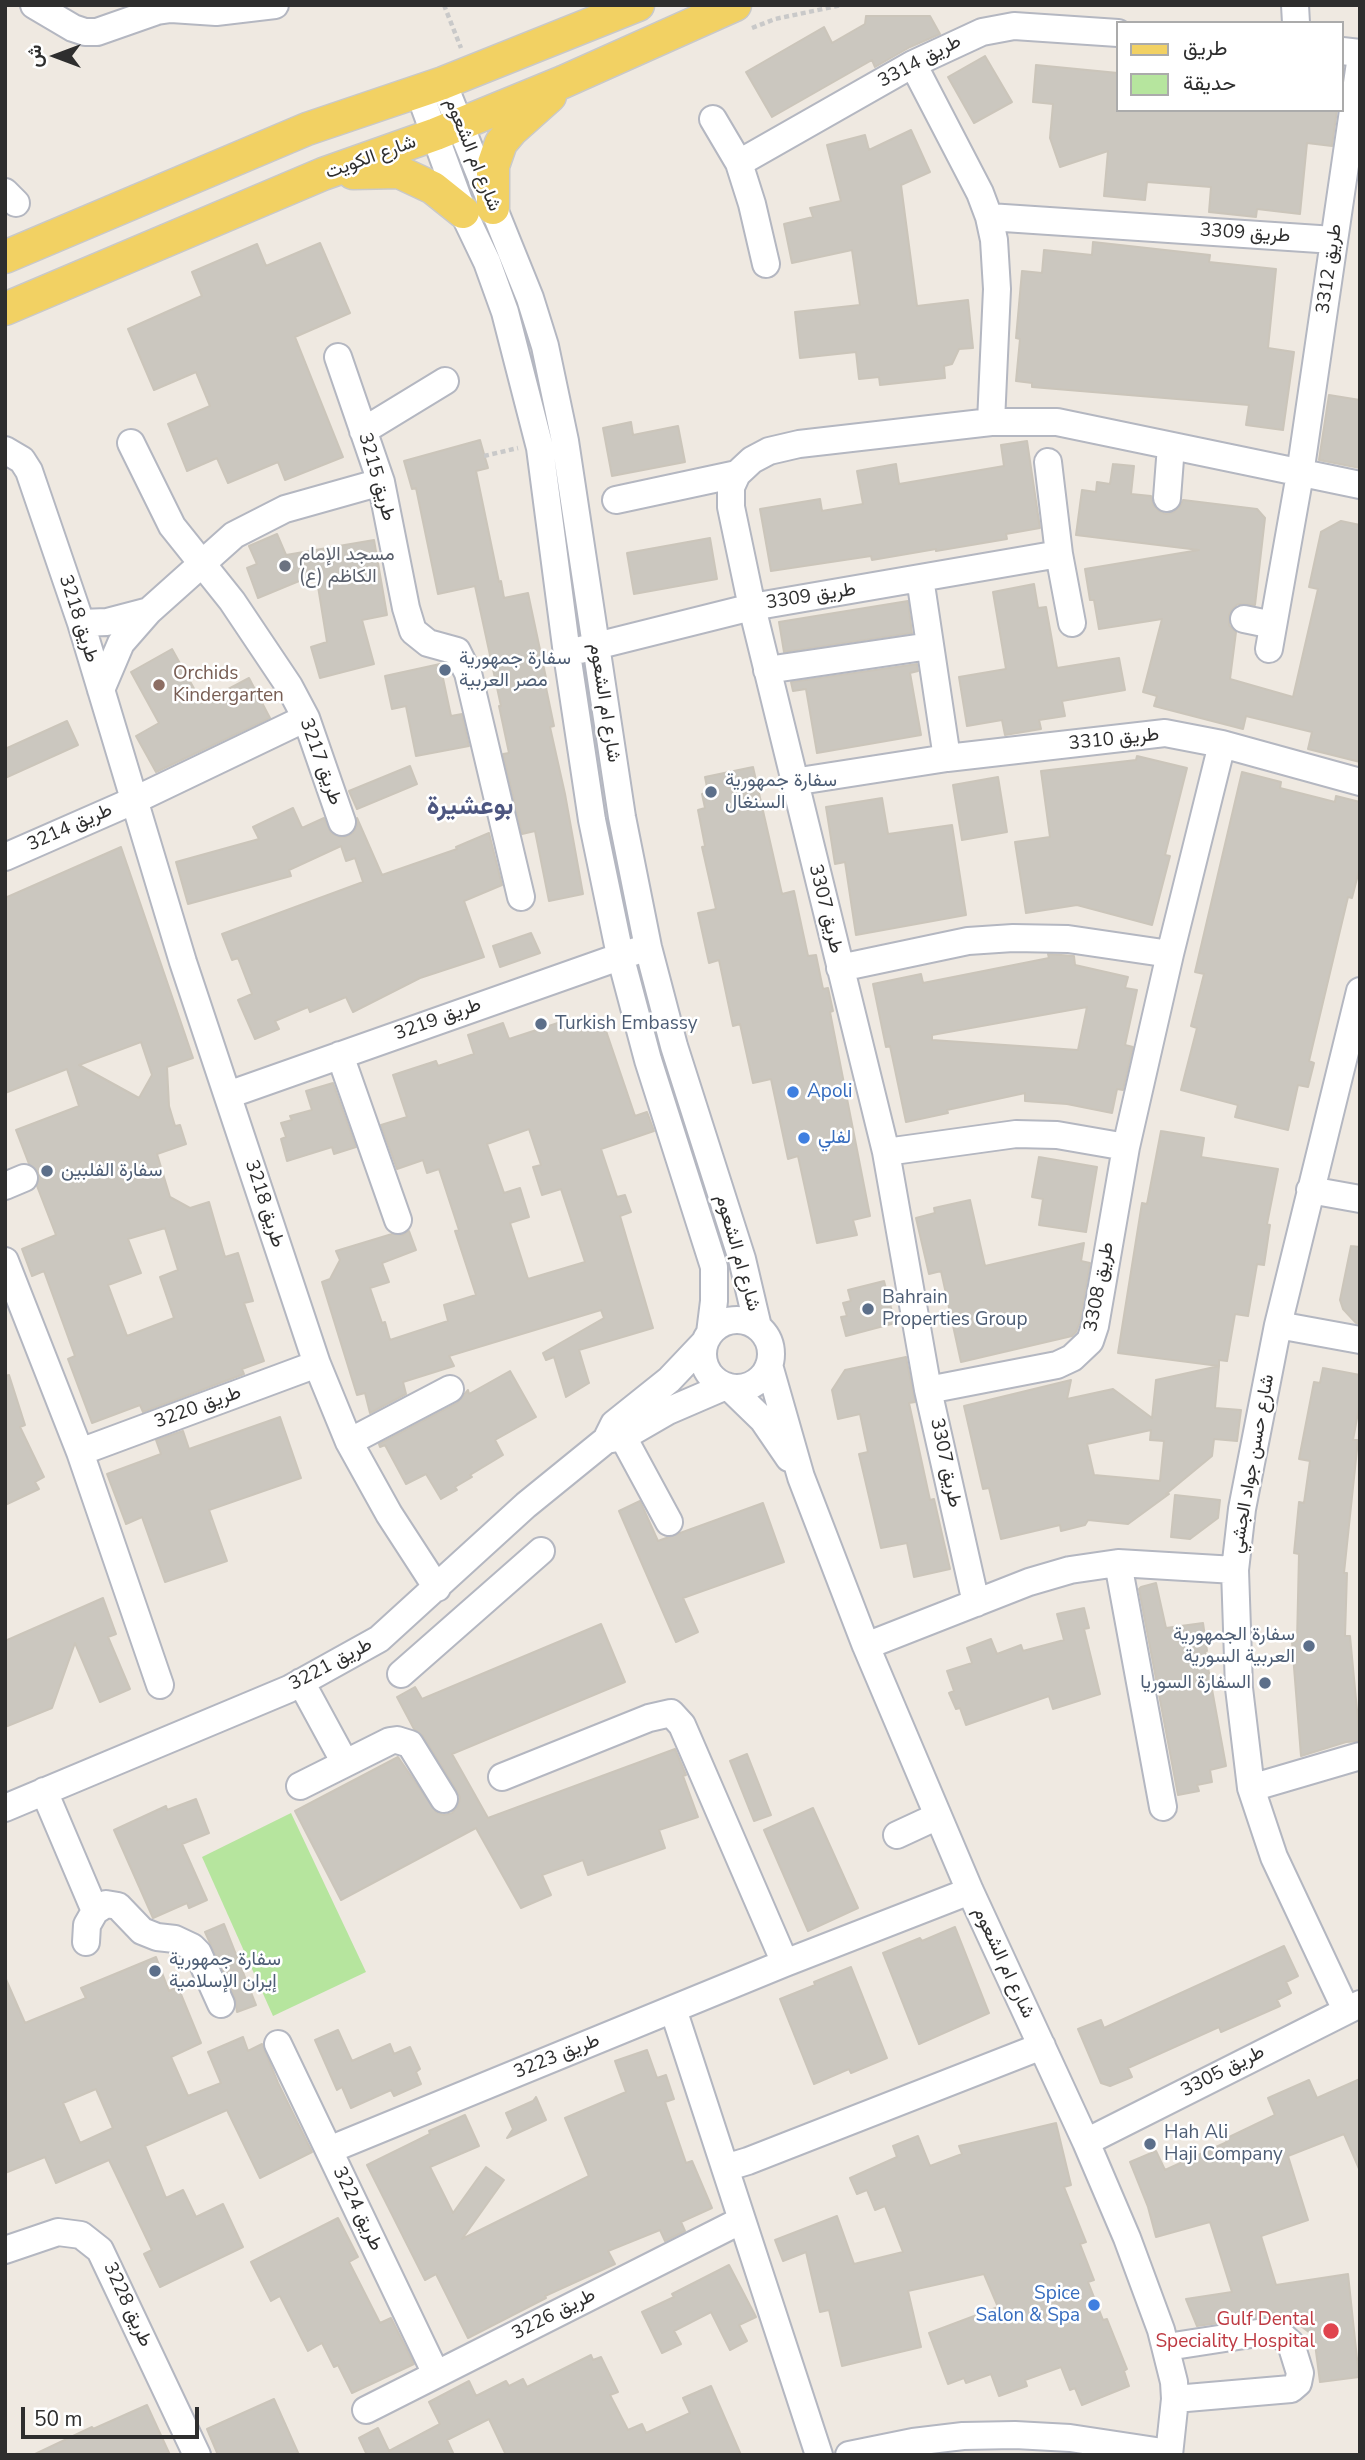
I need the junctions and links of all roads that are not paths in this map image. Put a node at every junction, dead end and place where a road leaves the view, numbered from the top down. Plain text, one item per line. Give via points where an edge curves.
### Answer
1 (34, 5) edge
2 (275, 5) edge
3 (638, 5) edge
4 (735, 5) edge
5 (141, 11) edge
6 (1116, 33) edge
7 (1360, 63) edge
8 (913, 64) junction
9 (563, 82) junction
10 (431, 88) junction
11 (713, 119) dead end
12 (447, 129) junction
13 (739, 163) junction
14 (323, 174) junction
15 (478, 210) junction
16 (989, 217) junction
17 (1334, 240) junction
18 (5, 257) edge
19 (766, 264) dead end
20 (5, 309) edge
21 (338, 357) dead end
22 (445, 381) dead end
23 (991, 422) junction
24 (363, 431) junction
25 (131, 443) dead end
26 (1171, 446) junction
27 (5, 450) edge
28 (1048, 462) dead end
29 (737, 474) junction
30 (1300, 474) junction
31 (382, 482) junction
32 (1360, 485) edge
33 (1167, 498) dead end
34 (616, 500) dead end
35 (1059, 554) junction
36 (203, 563) junction
37 (920, 578) junction
38 (752, 607) junction
39 (149, 611) junction
40 (1244, 619) dead end
41 (81, 623) junction
42 (1072, 623) dead end
43 (596, 646) junction
44 (930, 646) junction
45 (567, 654) junction
46 (767, 670) junction
47 (101, 690) junction
48 (306, 718) junction
49 (1222, 744) junction
50 (947, 758) junction
51 (793, 782) junction
52 (1360, 782) edge
53 (135, 800) junction
54 (342, 822) dead end
55 (5, 857) edge
56 (522, 897) dead end
57 (648, 947) junction
58 (1170, 954) junction
59 (620, 955) junction
60 (840, 968) junction
61 (1360, 991) edge
62 (340, 1055) junction
63 (228, 1095) junction
64 (1126, 1147) junction
65 (886, 1152) junction
66 (1310, 1190) junction
67 (1360, 1199) edge
68 (398, 1220) dead end
69 (5, 1261) edge
70 (1278, 1325) junction
71 (758, 1327) junction
72 (707, 1338) junction
73 (1360, 1340) edge
74 (317, 1364) junction
75 (769, 1366) junction
76 (727, 1387) junction
77 (450, 1389) dead end
78 (929, 1390) junction
79 (615, 1439) junction
80 (349, 1442) junction
81 (80, 1452) junction
82 (801, 1477) junction
83 (669, 1522) dead end
84 (541, 1551) dead end
85 (1118, 1563) junction
86 (1236, 1570) junction
87 (437, 1588) junction
88 (976, 1603) junction
89 (379, 1639) junction
90 (866, 1646) junction
91 (301, 1682) junction
92 (160, 1685) dead end
93 (1360, 1756) edge
94 (345, 1763) junction
95 (502, 1777) dead end
96 (300, 1786) dead end
97 (1251, 1788) junction
98 (44, 1791) junction
99 (444, 1799) dead end
100 (1163, 1807) dead end
101 (5, 1808) edge
102 (938, 1816) junction
103 (897, 1835) dead end
104 (970, 1891) junction
105 (95, 1911) junction
106 (86, 1942) dead end
107 (785, 1963) junction
108 (221, 2004) dead end
109 (1353, 2007) edge
110 (673, 2009) junction
111 (278, 2044) dead end
112 (1042, 2046) junction
113 (1086, 2142) junction
114 (329, 2150) junction
115 (725, 2168) junction
116 (742, 2220) junction
117 (5, 2250) edge
118 (1167, 2347) junction
119 (436, 2374) junction
120 (1175, 2399) junction
121 (366, 2410) dead end
122 (1169, 2454) edge
123 (197, 2455) edge
124 (819, 2455) edge
125 (849, 2455) edge

1 - 5 street via 85,32 97,32
2 - 5 street via 216,12
3 - 10 main road
4 - 9 main road, شارع الكويت
6 - 8 street, طريق 3314 via 998,27
7 - 17 street, طريق 3312
8 - 13 street, طريق 3314
8 - 16 street
9 - 12 main road, شارع الكويت
9 - 15 main road via 501,143
10 - 12 street, شارع ام الشعوم
10 - 18 main road via 307,129
11 - 13 street
12 - 14 main road, شارع الكويت
12 - 15 street, شارع ام الشعوم
13 - 19 street
14 - 15 main road via 399,172
14 - 20 main road, شارع الكويت
15 - 43 street, شارع ام الشعوم via 530,298 548,357
15 - 45 street, شارع ام الشعوم via 487,262 539,443
16 - 17 street, طريق 3309
16 - 23 street via 997,289
17 - 30 street, طريق 3312
21 - 24 street, طريق 3215
22 - 24 street
23 - 26 street via 1057,422
23 - 29 street via 799,444 769,451
24 - 31 street, طريق 3215
25 - 36 street, طريق 3217 via 172,526
26 - 30 street
26 - 33 street
27 - 41 street, طريق 3218 via 22,460 29,471
28 - 35 street
29 - 34 street
29 - 38 street, طريق 3307 via 731,487 731,507
30 - 32 street
30 - 40 street, طريق 3312 via 1271,637
31 - 36 street via 258,521
31 - 56 street, طريق 3215 via 413,631 428,643 457,651 466,666
35 - 37 street, طريق 3309
35 - 42 street
36 - 39 street
36 - 48 street, طريق 3217
37 - 38 street, طريق 3309
37 - 44 street
38 - 43 street, طريق 3309
38 - 46 street, طريق 3307
39 - 41 street via 107,622
39 - 47 street via 121,643
41 - 47 street, طريق 3218
43 - 45 street, طريق 3309
43 - 57 street, شارع ام الشعوم
44 - 46 street
44 - 50 street
45 - 59 street, شارع ام الشعوم via 592,820
46 - 51 street, طريق 3307
47 - 53 street, طريق 3218
48 - 53 street
48 - 54 street, طريق 3217
49 - 50 street, طريق 3310 via 1166,733
49 - 52 street, طريق 3310
49 - 58 street, طريق 3308
50 - 51 street, طريق 3310
51 - 60 street, طريق 3307
53 - 55 street, طريق 3214
53 - 63 street, طريق 3218
57 - 59 street, طريق 3219
57 - 71 street, شارع ام الشعوم via 674,1046 742,1259
58 - 60 street via 1068,939 1013,938 968,941
58 - 64 street, طريق 3308
59 - 62 street, طريق 3219
59 - 72 street, شارع ام الشعوم via 714,1267
60 - 65 street, طريق 3307
61 - 66 street, شارع حسن جواد الجشي
62 - 63 street, طريق 3219
62 - 68 street
63 - 74 street, طريق 3218
64 - 65 street via 1057,1135 1016,1134
64 - 78 street, طريق 3308 via 1095,1326 1083,1350 1057,1365
65 - 78 street, طريق 3307
66 - 67 street
66 - 70 street, شارع حسن جواد الجشي
69 - 81 street
70 - 73 street
70 - 86 street, شارع حسن جواد الجشي via 1242,1508
71 - 72 street via 737,1320 722,1323
71 - 75 street via 769,1340
72 - 76 street via 704,1357 708,1371
72 - 79 street, طريق 3221 via 669,1380 614,1424
74 - 80 street, طريق 3218
74 - 81 street, طريق 3220
75 - 76 street via 757,1382 743,1388
75 - 82 street, شارع ام الشعوم
76 - 79 street, طريق 3221
76 - 82 street, شارع ام الشعوم via 763,1420
77 - 80 street
78 - 88 street, طريق 3307
79 - 83 street
79 - 87 street, طريق 3221 via 526,1505
80 - 87 street, طريق 3218
81 - 92 street
82 - 90 street, شارع ام الشعوم
84 - 89 street via 405,1681
85 - 86 street
85 - 88 street via 1070,1570
85 - 100 street
86 - 97 street, شارع حسن جواد الجشي via 1239,1688
87 - 89 street, طريق 3221
88 - 90 street
89 - 91 street, طريق 3221
90 - 102 street, شارع ام الشعوم
91 - 94 street
91 - 98 street, طريق 3221
93 - 97 street
94 - 96 street
94 - 99 street via 390,1741 404,1741
95 - 107 street via 671,1713 682,1725
97 - 109 street, شارع حسن جواد الجشي via 1274,1857
98 - 101 street, طريق 3221
98 - 105 street
102 - 103 street
102 - 104 street, شارع ام الشعوم
104 - 107 street, طريق 3223
104 - 112 street, شارع ام الشعوم
105 - 106 street via 87,1925
105 - 108 street via 106,1904 118,1906 142,1931 192,1947
107 - 110 street, طريق 3223
109 - 113 street, طريق 3305
110 - 114 street, طريق 3223
110 - 115 street
111 - 114 street, طريق 3224
112 - 113 street, شارع ام الشعوم
112 - 115 street
113 - 118 street, شارع ام الشعوم
114 - 119 street, طريق 3224
115 - 116 street
116 - 119 street, طريق 3226
116 - 124 street
117 - 123 street, طريق 3228 via 58,2232 81,2235 100,2250
118 - 120 street, شارع ام الشعوم
118 - 120 street via 1274,2333 1291,2344 1300,2373 1291,2389
119 - 121 street, طريق 3226
120 - 122 street, شارع ام الشعوم
122 - 125 street via 1070,2438 1015,2435 913,2442

